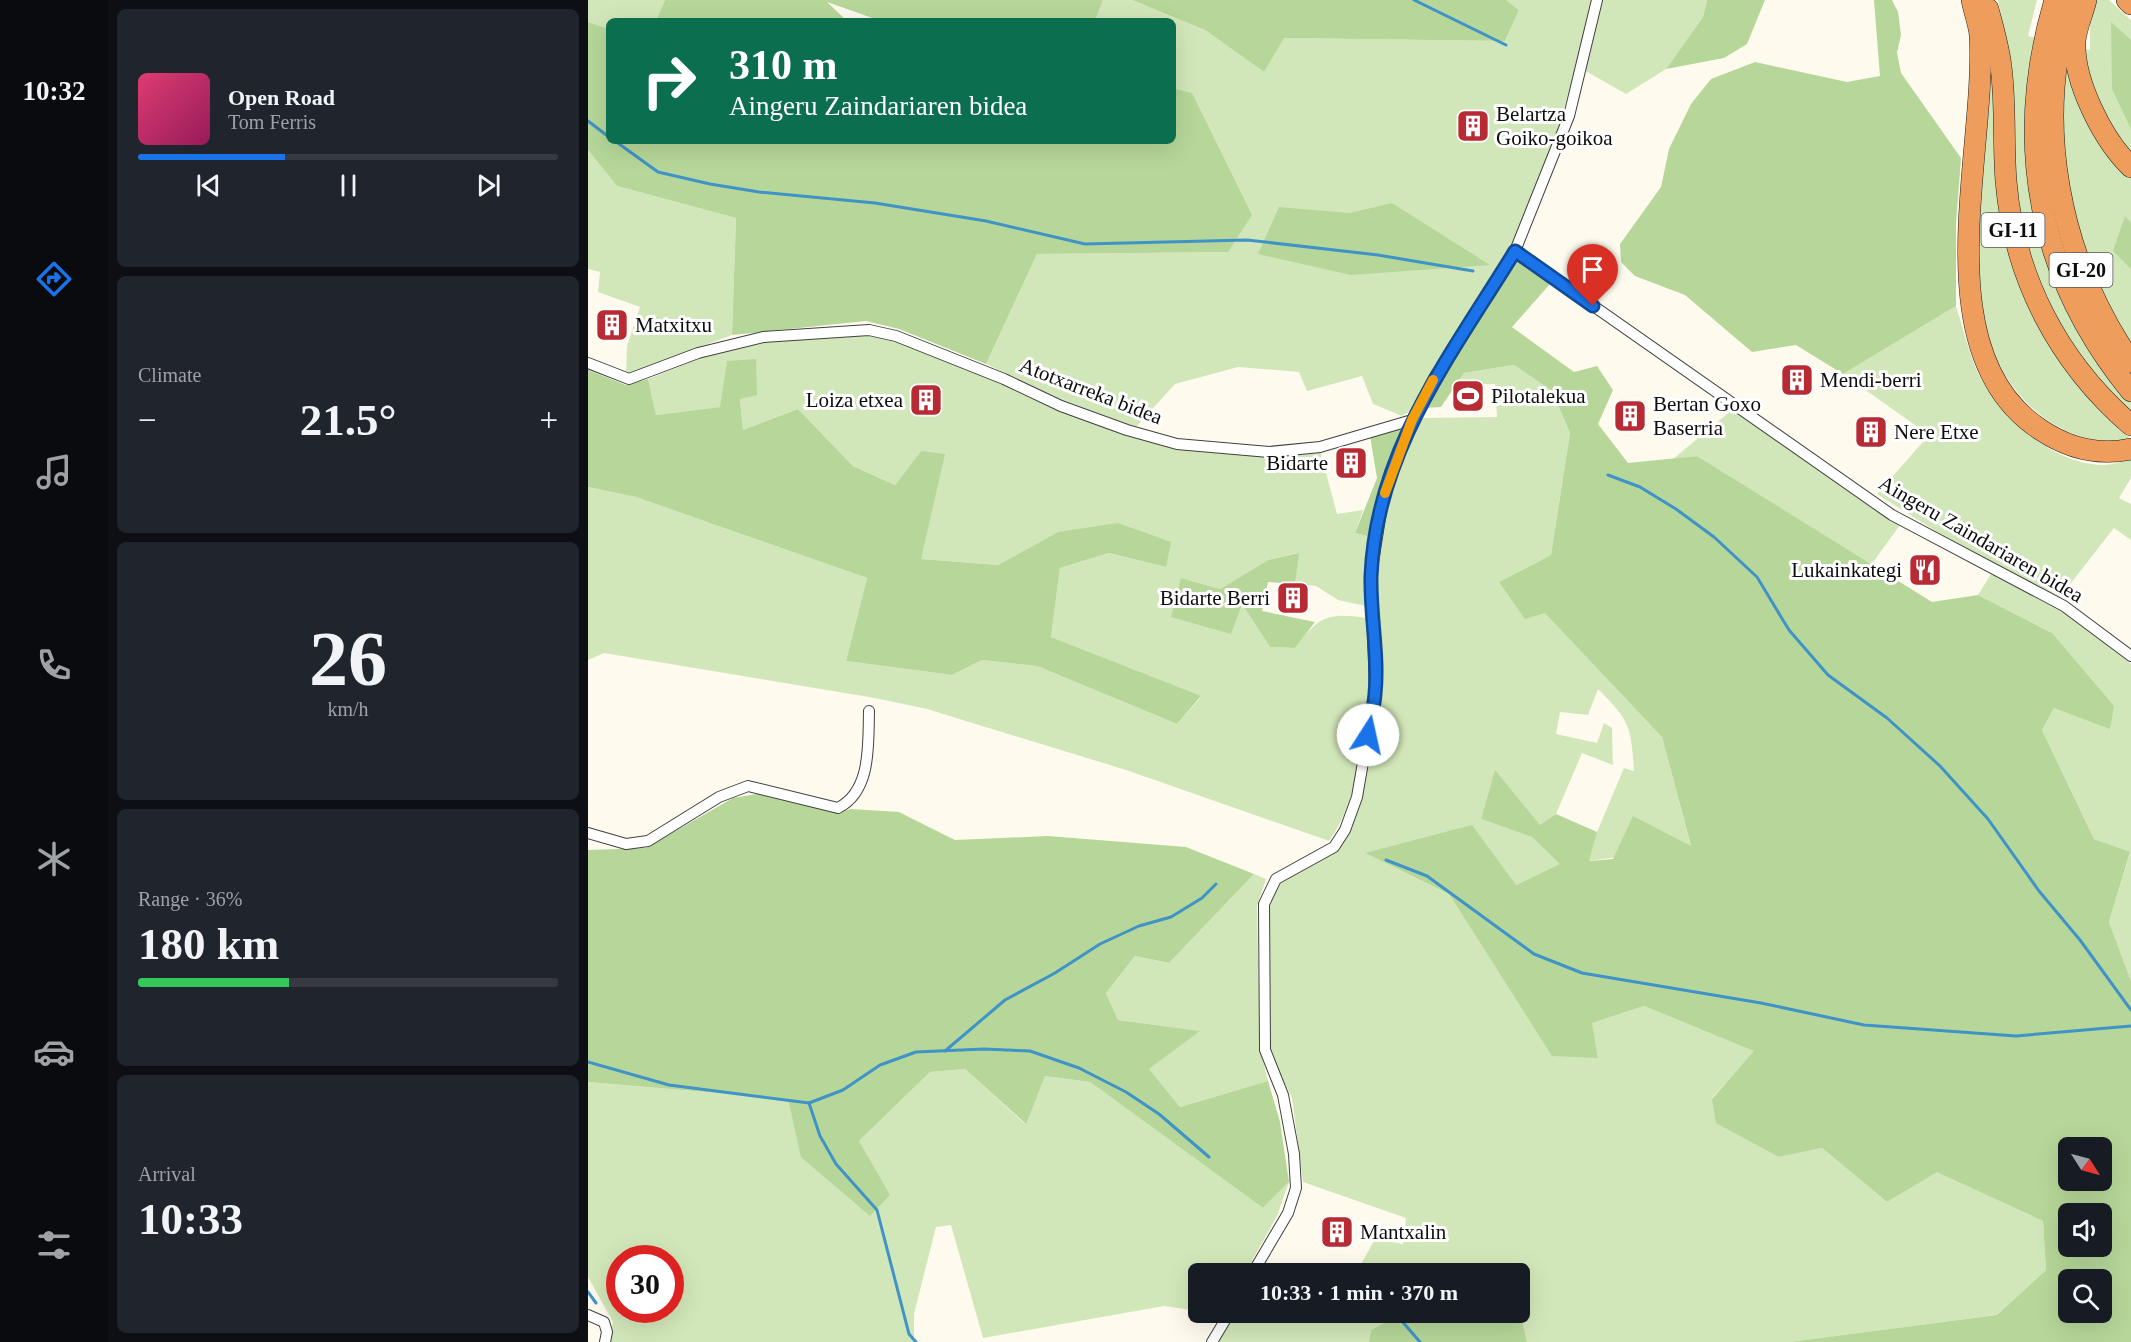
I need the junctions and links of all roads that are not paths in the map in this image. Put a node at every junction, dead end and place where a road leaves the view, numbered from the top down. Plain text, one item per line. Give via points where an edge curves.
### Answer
1 (1597, 0) edge
2 (1972, 0) edge
3 (1985, 0) edge
4 (2055, 0) edge
5 (2071, 0) edge
6 (2086, 0) edge
7 (2127, 0) edge
8 (2131, 4) edge
9 (2131, 167) edge
10 (1515, 251) junction
11 (2131, 362) edge
12 (588, 363) edge
13 (2131, 391) edge
14 (1412, 420) junction
15 (2131, 425) edge
16 (2125, 451) edge
17 (2131, 656) edge
18 (869, 711) dead end
19 (588, 833) edge
20 (1258, 1263) edge
21 (588, 1315) edge
22 (1223, 1323) edge
23 (605, 1342) edge
24 (1212, 1342) edge

1 - 10 street via 1569,116
2 - 16 highway via 1980,33 1980,100 1970,227 1971,308 1983,354 2004,394 2034,426 2074,447 2096,452
3 - 15 highway, GI-11 via 2001,67 2006,182 2014,237 2037,303 2070,362 2107,405
4 - 13 highway, GI-20 via 2037,74 2033,138 2043,209 2060,267 2083,321
5 - 11 highway, GI-20 via 2054,87 2060,195 2082,273 2105,321
6 - 9 highway via 2075,41 2081,76 2089,105 2104,134
7 - 8 highway
10 - 14 street via 1434,378
10 - 17 street, Aingeru Zaindariaren bidea via 1892,515 2064,606
12 - 14 street, Atotxarreka bidea via 629,379 698,353 762,337 869,330 896,336 1127,430 1177,444 1269,452 1320,447
14 - 20 street via 1383,499 1371,575 1375,693 1358,797 1334,847 1276,879 1264,904 1265,1050 1283,1095 1296,1188 1288,1213
18 - 19 street via 862,780 854,796 838,808 748,786 719,796 648,841 626,844
21 - 23 street via 604,1322
22 - 24 street

